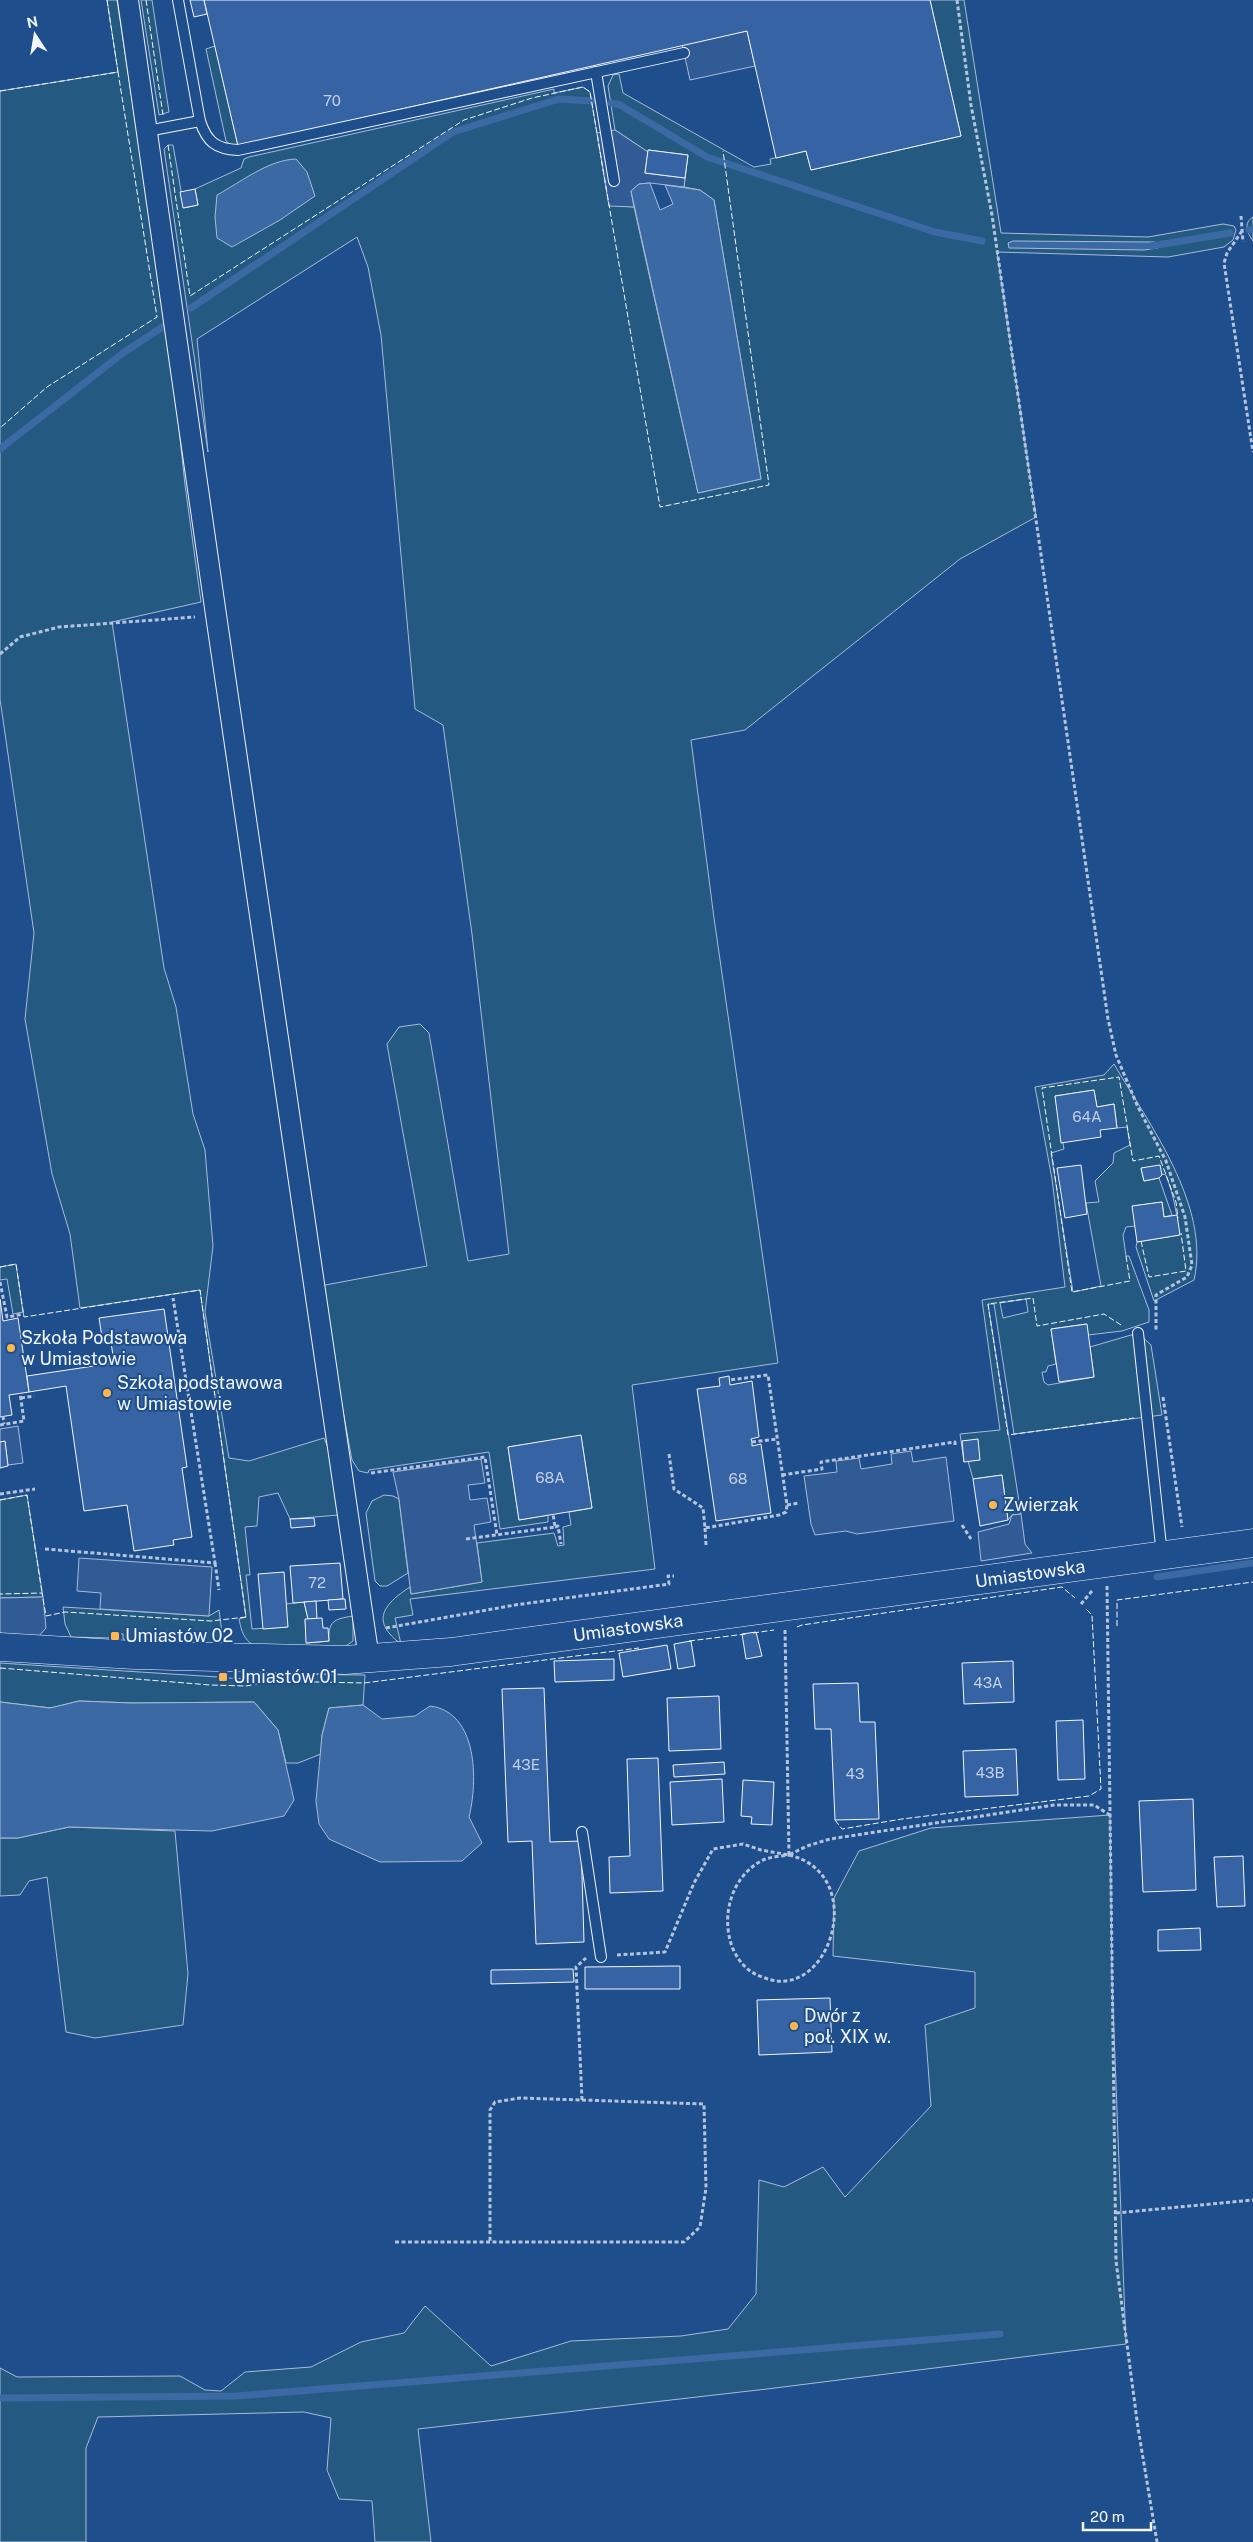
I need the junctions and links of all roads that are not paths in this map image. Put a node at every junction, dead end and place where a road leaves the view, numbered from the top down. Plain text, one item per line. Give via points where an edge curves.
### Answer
1 (128, 0) edge
2 (178, 0) edge
3 (684, 53) dead end
4 (596, 72) junction
5 (200, 121) junction
6 (147, 131) junction
7 (614, 180) dead end
8 (1138, 1333) dead end
9 (1253, 1543) edge
10 (1175, 1554) junction
11 (0, 1648) edge
12 (369, 1659) junction
13 (582, 1832) dead end
14 (601, 1956) road end

1 - 6 street
2 - 5 lane
3 - 4 lane
4 - 5 lane via 238,150 212,144
4 - 7 lane
5 - 6 lane
6 - 12 street
8 - 10 lane
9 - 10 main road, Umiastowska
10 - 12 main road, Umiastowska via 451,1652
11 - 12 main road, Umiastowska via 134,1655
13 - 14 lane

